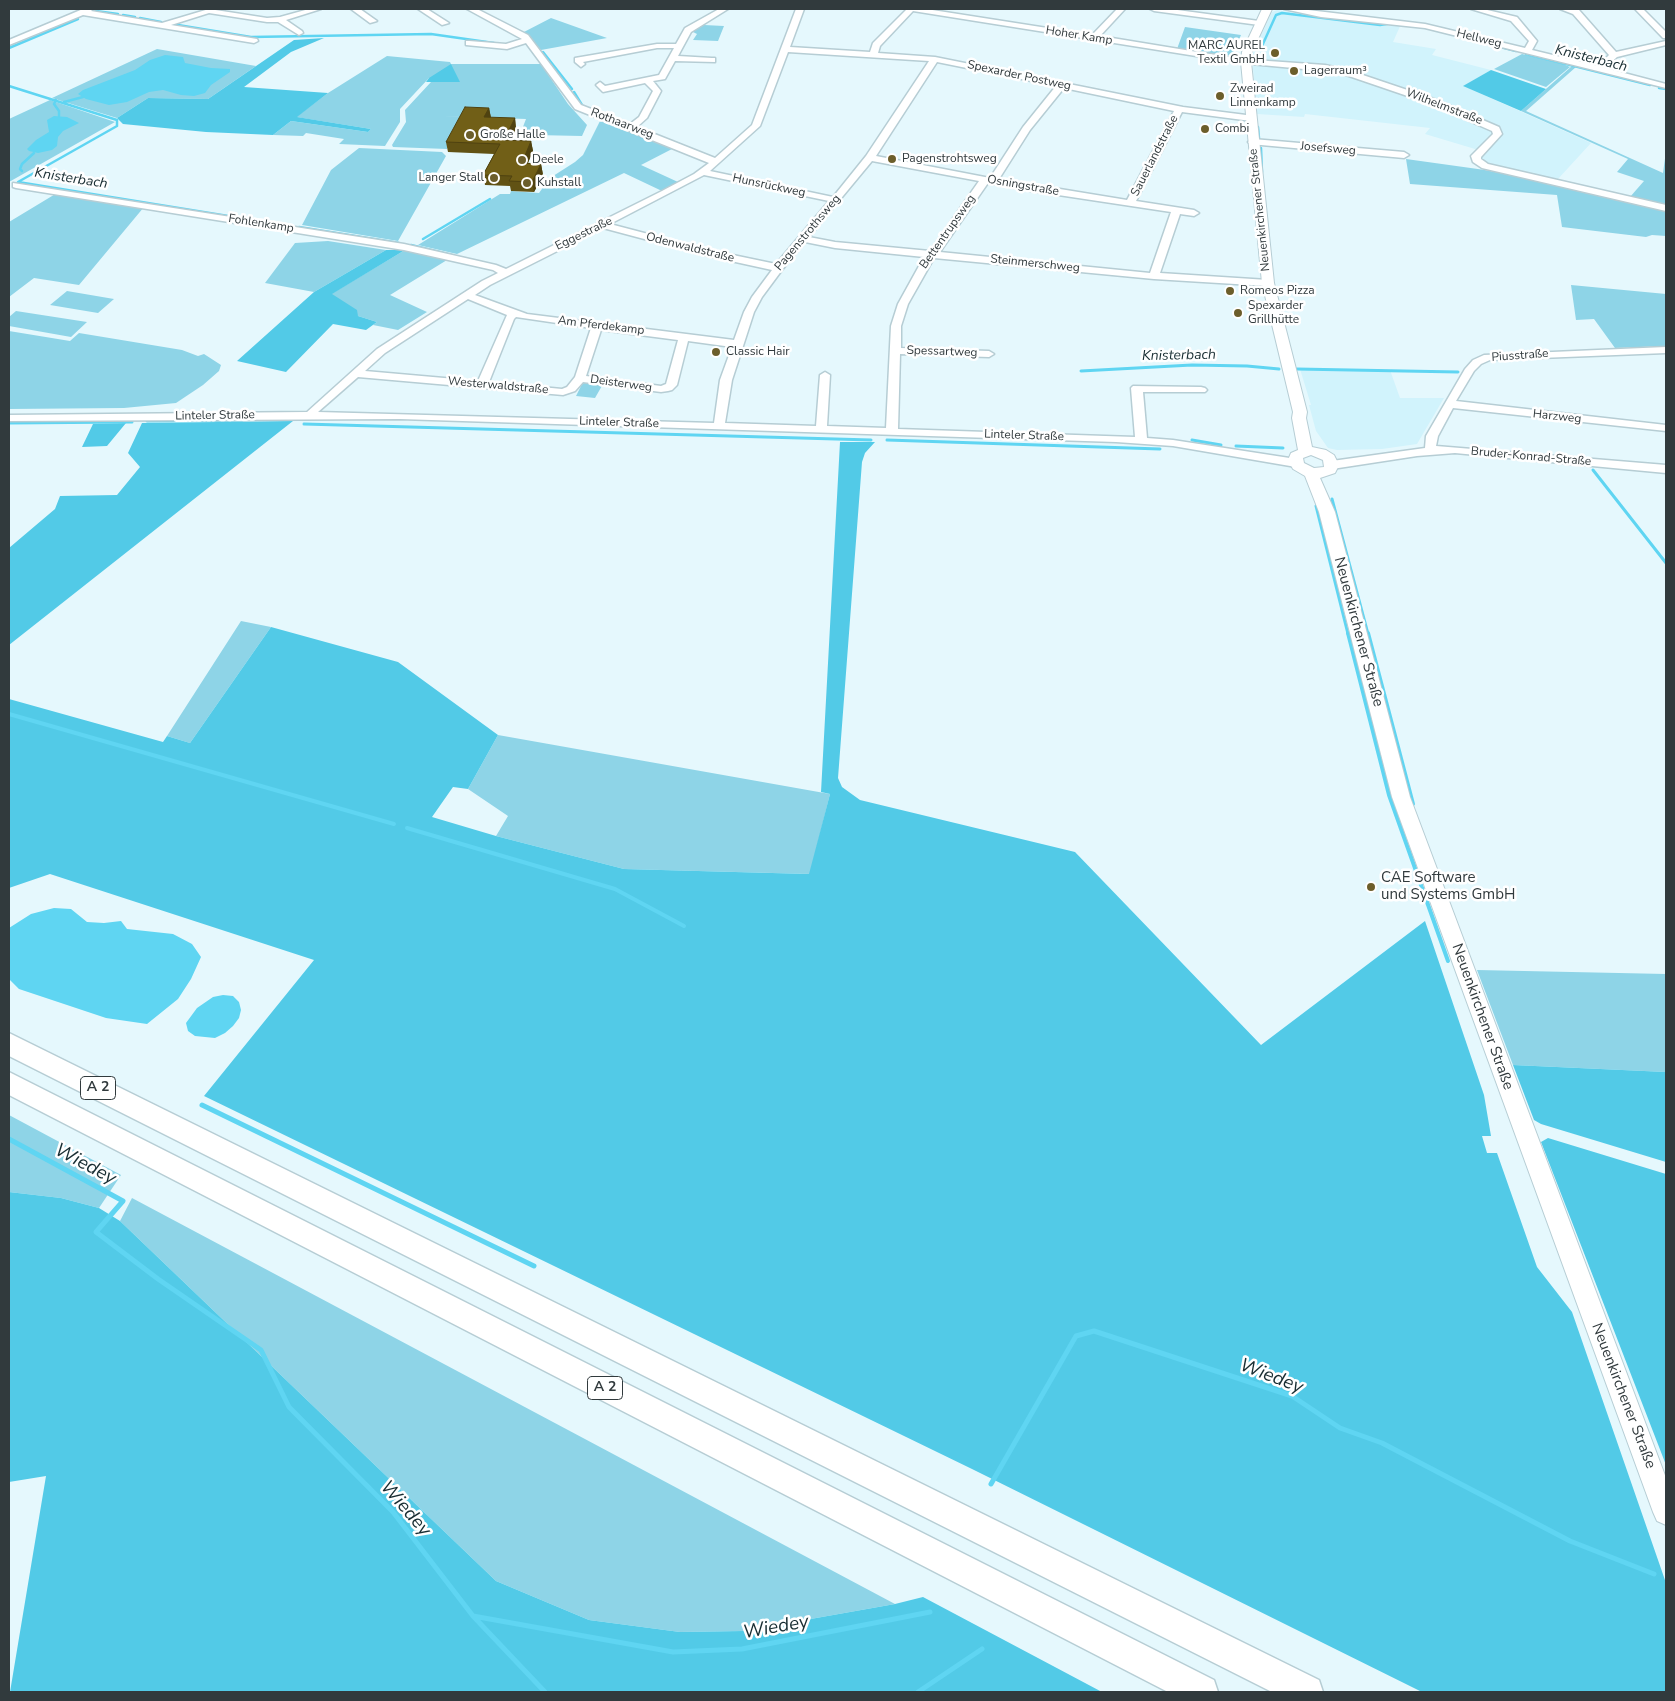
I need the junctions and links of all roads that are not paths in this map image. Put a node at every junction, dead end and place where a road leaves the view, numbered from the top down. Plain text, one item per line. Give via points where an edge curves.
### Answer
1 (317, 9) edge
2 (355, 9) edge
3 (422, 9) edge
4 (471, 9) edge
5 (724, 9) edge
6 (800, 9) edge
7 (912, 9) edge
8 (1122, 9) edge
9 (1154, 9) edge
10 (1267, 9) edge
11 (1288, 9) edge
12 (1475, 9) edge
13 (1564, 9) edge
14 (1639, 9) edge
15 (86, 10) edge
16 (209, 10) edge
17 (280, 19) junction
18 (373, 20) dead end
19 (445, 22) dead end
20 (1259, 23) junction
21 (163, 26) junction
22 (299, 33) dead end
23 (1666, 36) edge
24 (1094, 38) junction
25 (528, 40) junction
26 (254, 41) dead end
27 (9, 43) edge
28 (469, 43) dead end
29 (1666, 43) edge
30 (678, 46) junction
31 (786, 49) junction
32 (1526, 51) junction
33 (874, 54) junction
34 (1614, 55) junction
35 (672, 58) junction
36 (935, 59) junction
37 (712, 60) dead end
38 (1246, 62) junction
39 (581, 64) dead end
40 (1600, 69) junction
41 (647, 80) junction
42 (600, 85) dead end
43 (1062, 85) junction
44 (1666, 86) edge
45 (1179, 109) junction
46 (1251, 118) junction
47 (632, 127) junction
48 (1253, 142) junction
49 (1404, 155) dead end
50 (870, 158) junction
51 (716, 162) junction
52 (703, 172) junction
53 (989, 180) junction
54 (16, 185) dead end
55 (835, 200) junction
56 (1130, 203) junction
57 (1666, 208) edge
58 (1177, 210) junction
59 (1194, 213) dead end
60 (602, 225) junction
61 (802, 238) junction
62 (932, 254) junction
63 (778, 268) junction
64 (505, 273) junction
65 (1154, 276) junction
66 (1268, 283) junction
67 (467, 295) junction
68 (514, 314) junction
69 (597, 326) junction
70 (684, 337) junction
71 (738, 344) junction
72 (1666, 350) edge
73 (895, 351) junction
74 (990, 354) dead end
75 (355, 373) junction
76 (825, 375) dead end
77 (580, 378) junction
78 (482, 385) junction
79 (1201, 390) dead end
80 (1449, 404) junction
81 (311, 415) junction
82 (9, 418) edge
83 (719, 426) junction
84 (1666, 428) edge
85 (821, 429) junction
86 (892, 432) junction
87 (1141, 440) junction
88 (1433, 451) junction
89 (1314, 461) junction
90 (1666, 469) edge
91 (9, 1044) edge
92 (9, 1083) edge
93 (1666, 1512) edge
94 (1202, 1692) edge
95 (1307, 1692) edge

1 - 17 street
2 - 18 street
3 - 19 street
4 - 25 street
5 - 30 street via 688,30
6 - 31 street, Eggestraße
7 - 24 street, Hoher Kamp
7 - 33 street via 876,44
8 - 24 street
9 - 20 street
10 - 20 main road, Neuenkirchener Straße
11 - 32 street, Hellweg via 1412,23
12 - 32 street via 1514,19 1533,41
13 - 34 street via 1576,12
14 - 23 street
15 - 21 street
15 - 27 street
16 - 17 street via 267,20
16 - 21 street
17 - 22 street
20 - 38 main road, Neuenkirchener Straße
21 - 26 street
24 - 38 street, Hoher Kamp
25 - 28 street via 507,47
25 - 47 street, Rothaarweg via 578,107
29 - 34 street
30 - 35 street
30 - 39 street via 657,46 578,60
31 - 33 street, Spexarder Postweg
31 - 51 street, Eggestraße via 756,126
32 - 40 street, Hellweg
33 - 36 street, Spexarder Postweg
34 - 40 street
35 - 37 street
35 - 41 street via 662,77
36 - 43 street, Spexarder Postweg
36 - 50 street, Pagenstrothsweg
38 - 46 main road, Neuenkirchener Straße
38 - 57 street, Wilhelmstraße via 1338,70 1431,101 1496,129 1498,134 1476,156 1476,160 1486,166
40 - 44 street, Hellweg
41 - 42 street via 603,88
41 - 47 street via 657,91 643,118
43 - 45 street, Spexarder Postweg
43 - 53 street, Bettentrupsweg
45 - 46 street, Spexarder Postweg
45 - 56 street, Sauerlandstraße
46 - 48 main road, Neuenkirchener Straße
47 - 51 street, Rothaarweg
48 - 49 street, Josefsweg
48 - 66 main road, Neuenkirchener Straße
50 - 53 street, Osningstraße
50 - 55 street, Pagenstrothsweg
51 - 52 street, Eggestraße
52 - 55 street, Hunsrückweg
52 - 60 street, Eggestraße
53 - 56 street, Osningstraße
53 - 62 street, Bettentrupsweg
54 - 64 street, Fohlenkamp via 400,246 496,268
55 - 61 street, Pagenstrothsweg
56 - 58 street, Osningstraße
58 - 59 street, Osningstraße
58 - 65 street
60 - 63 street, Odenwaldstraße
60 - 64 street, Eggestraße
61 - 62 street, Steinmerschweg via 835,245
61 - 63 street, Pagenstrothsweg
62 - 65 street, Steinmerschweg
62 - 73 street, Bettentrupsweg via 903,304 896,326
63 - 71 street, Pagenstrothsweg via 749,312
64 - 67 street, Eggestraße
65 - 66 street, Steinmerschweg
66 - 89 main road, Neuenkirchener Straße via 1299,418
67 - 68 street, Am Pferdekamp
67 - 75 street, Eggestraße via 380,351
68 - 69 street, Am Pferdekamp
68 - 78 street
69 - 70 street, Am Pferdekamp
69 - 77 street
70 - 71 street, Am Pferdekamp
70 - 77 street, Deisterweg via 668,388
71 - 83 street, Pagenstrothsweg via 726,380
72 - 80 street, Piusstraße via 1488,357 1470,369
73 - 74 street, Spessartweg
73 - 86 street, Bettentrupsweg
75 - 78 street, Westerwaldstraße
75 - 81 street, Eggestraße
76 - 85 street
77 - 78 street, Westerwaldstraße via 571,389 563,392
79 - 87 street via 1137,388
80 - 84 street, Harzweg
80 - 88 street, Piusstraße via 1432,436 1430,446
81 - 82 street, Linteler Straße
81 - 83 street, Linteler Straße
83 - 85 street, Linteler Straße
85 - 86 street, Linteler Straße
86 - 87 street, Linteler Straße
87 - 89 street, Linteler Straße
88 - 89 street, Bruder-Konrad-Straße
88 - 90 street, Bruder-Konrad-Straße
89 - 93 main road, Neuenkirchener Straße via 1402,797
91 - 95 highway, A 2
92 - 94 highway, A 2

